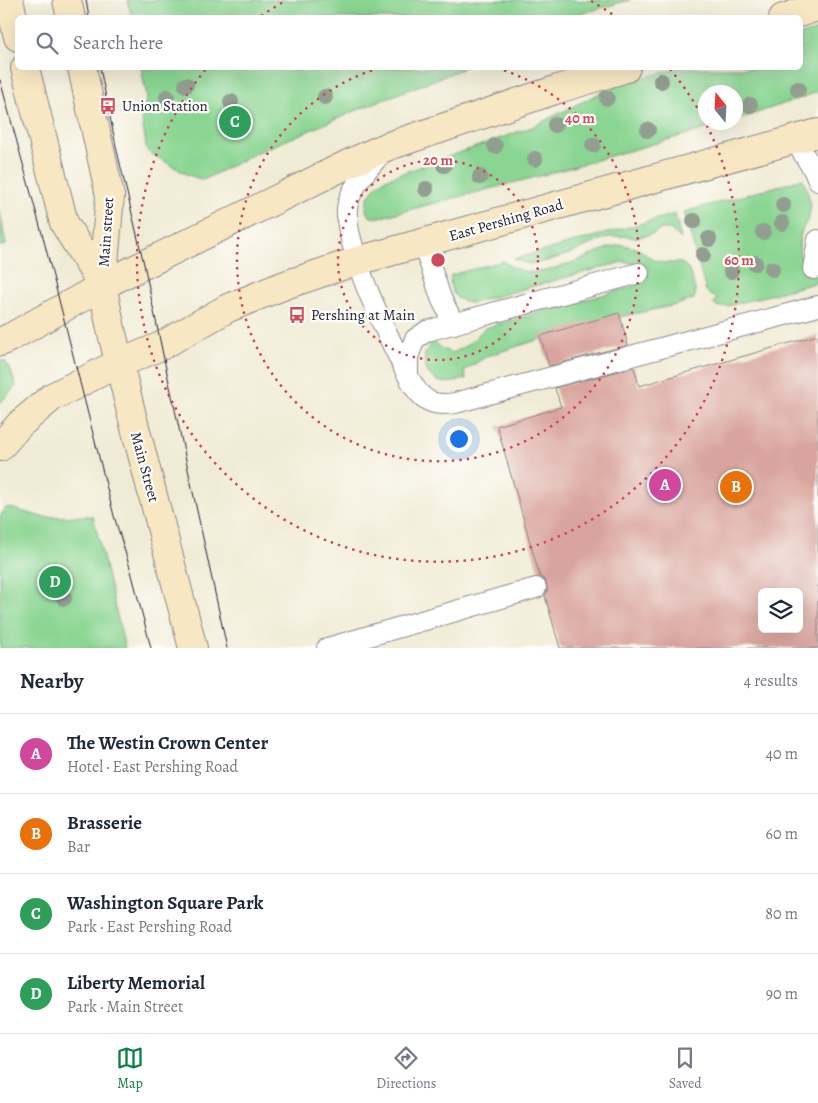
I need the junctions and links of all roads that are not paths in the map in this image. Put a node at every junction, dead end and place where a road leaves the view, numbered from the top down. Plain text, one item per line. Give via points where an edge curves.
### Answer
1 (9, 0) edge
2 (818, 6) edge
3 (792, 15) edge
4 (15, 25) edge
5 (26, 70) edge
6 (82, 70) edge
7 (620, 70) edge
8 (807, 136) edge
9 (386, 147) junction
10 (818, 181) edge
11 (818, 240) edge
12 (423, 243) junction
13 (357, 261) junction
14 (813, 270) dead end
15 (639, 272) dead end
16 (102, 285) junction
17 (818, 306) edge
18 (454, 324) junction
19 (0, 342) edge
20 (119, 364) junction
21 (408, 375) junction
22 (0, 447) edge
23 (536, 588) dead end
24 (193, 648) edge
25 (328, 648) edge

1 - 4 main road
2 - 3 main road
5 - 16 main road, Main street via 64,223
6 - 16 main road, Main street via 110,196
7 - 9 main road
8 - 10 lane
8 - 12 main road, East Pershing Road
9 - 13 lane via 355,186 347,206 347,225
9 - 16 main road
11 - 14 lane
12 - 13 main road, East Pershing Road
12 - 18 lane via 441,298
13 - 20 main road, East Pershing Road via 228,308 161,346
13 - 21 lane via 368,293
15 - 18 lane
16 - 19 main road
16 - 20 main road, Main Street
17 - 21 lane via 455,403 442,405 430,402 420,394
18 - 21 lane via 427,331 415,339 408,357
20 - 22 main road, East Pershing Road via 52,396
20 - 24 main road, Main Street
23 - 25 lane

